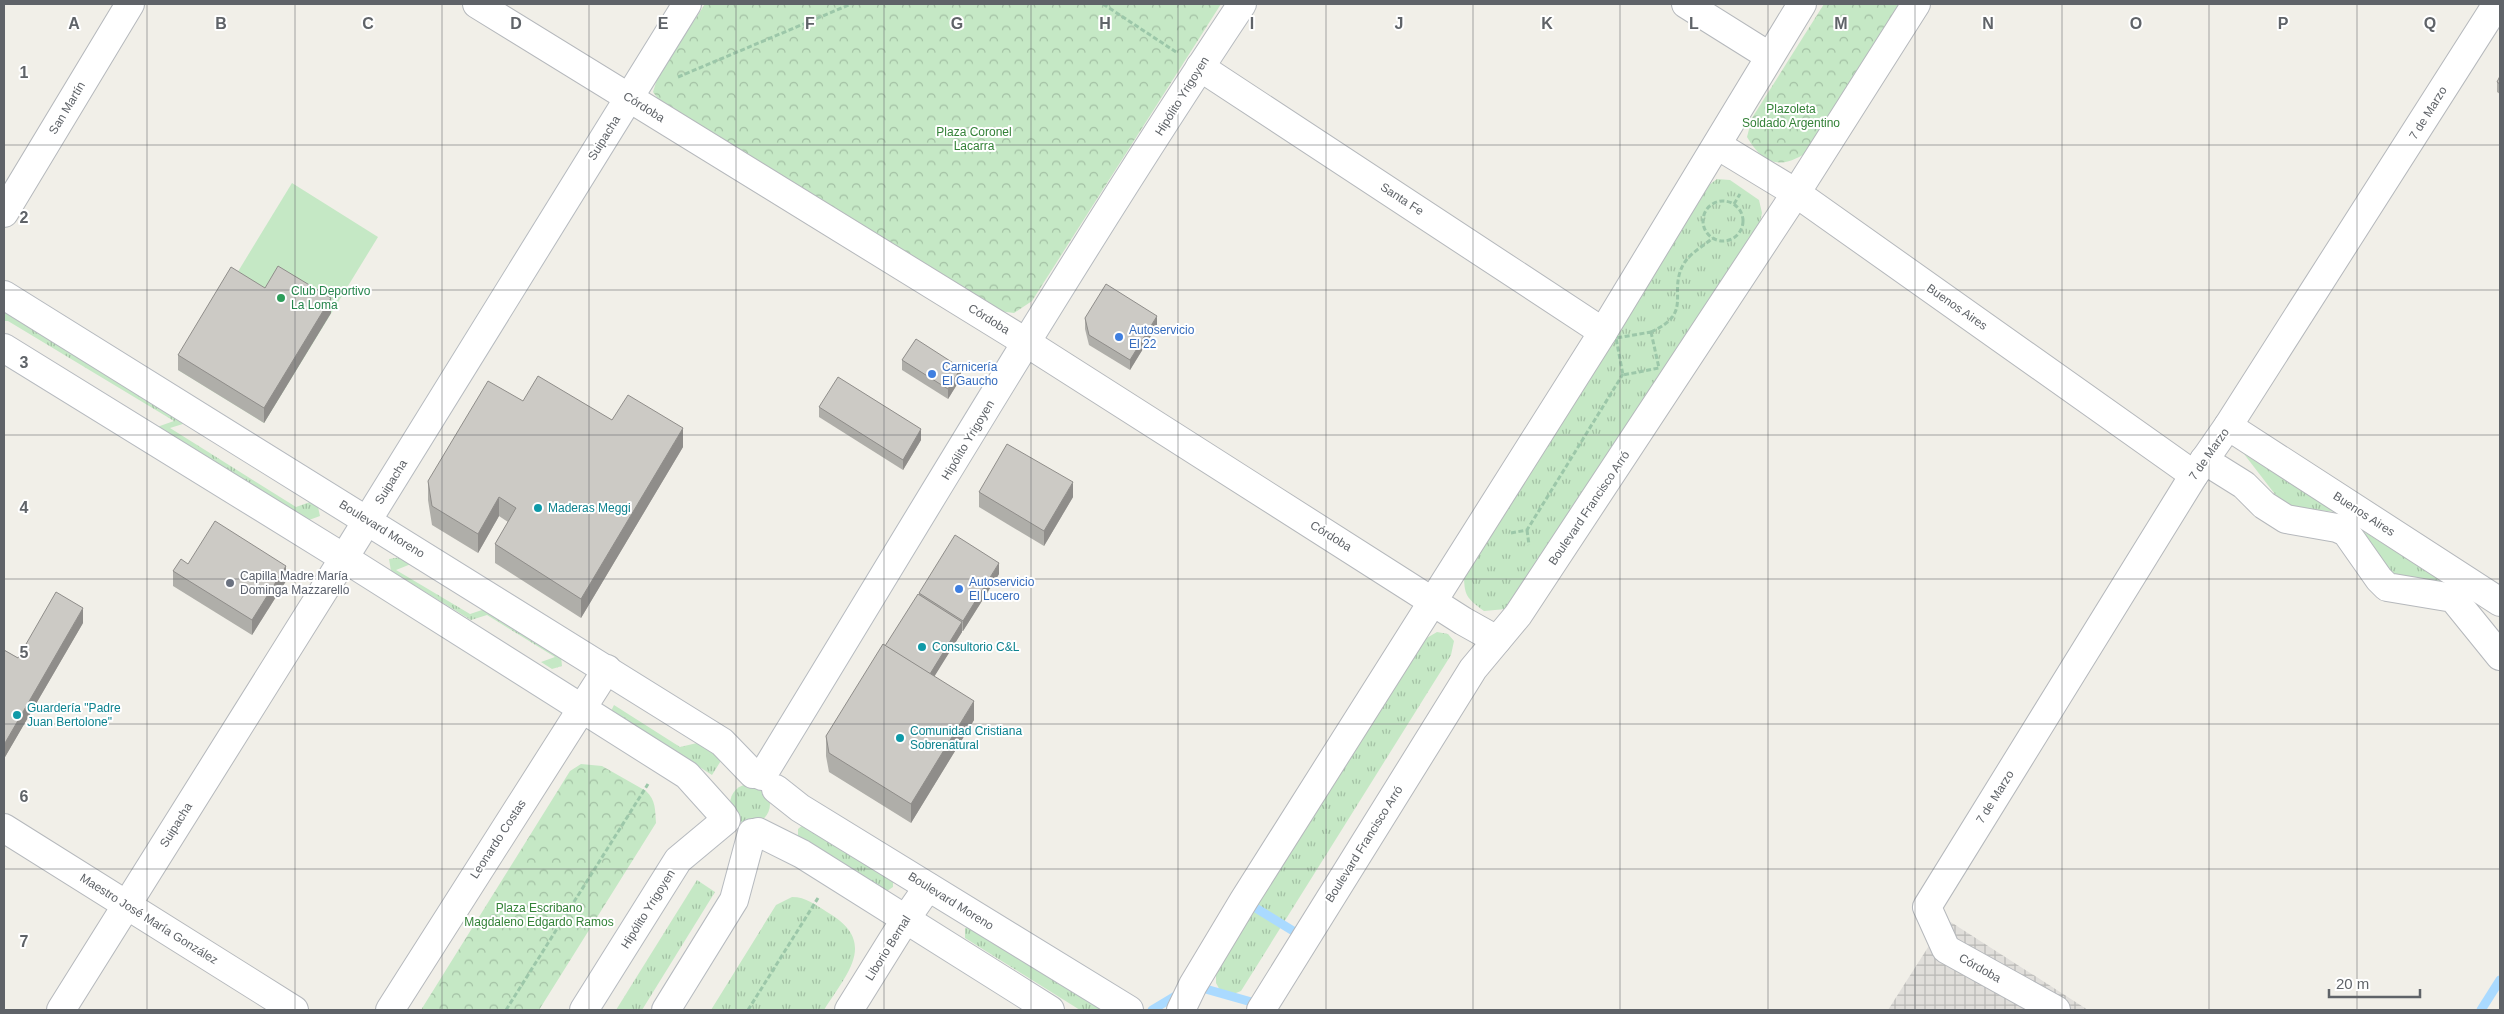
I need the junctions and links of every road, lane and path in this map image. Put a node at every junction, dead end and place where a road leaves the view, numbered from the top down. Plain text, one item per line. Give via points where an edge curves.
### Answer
1 (130, 4) edge
2 (477, 4) edge
3 (687, 4) edge
4 (851, 4) edge
5 (1103, 4) edge
6 (1242, 4) edge
7 (1686, 4) edge
8 (1802, 4) edge
9 (1916, 4) edge
10 (2497, 4) edge
11 (1769, 56) junction
12 (1200, 67) junction
13 (673, 79) dead end
14 (629, 97) junction
15 (1717, 145) junction
16 (1796, 194) junction
17 (4, 213) edge
18 (1713, 238) junction
19 (4, 295) edge
20 (1603, 332) junction
21 (1651, 332) junction
22 (1027, 343) junction
23 (4, 348) edge
24 (1623, 374) junction
25 (2228, 426) junction
26 (2199, 467) junction
27 (368, 520) junction
28 (1527, 530) junction
29 (1507, 533) dead end
30 (1530, 548) dead end
31 (344, 558) junction
32 (1432, 600) junction
33 (2500, 602) edge
34 (1497, 640) junction
35 (2500, 656) edge
36 (607, 669) junction
37 (582, 708) junction
38 (663, 760) junction
39 (763, 780) junction
40 (725, 818) junction
41 (4, 828) edge
42 (755, 833) junction
43 (833, 874) junction
44 (928, 887) junction
45 (126, 905) junction
46 (1927, 907) joint
47 (905, 920) junction
48 (61, 1010) edge
49 (294, 1010) edge
50 (390, 1010) edge
51 (506, 1010) edge
52 (584, 1010) edge
53 (666, 1010) edge
54 (748, 1010) edge
55 (849, 1010) edge
56 (1050, 1010) edge
57 (1129, 1010) edge
58 (1181, 1010) edge
59 (1261, 1010) edge
60 (2056, 1010) edge

1 - 17 street, San Martín
2 - 14 street, Córdoba
3 - 14 street, Suipacha
4 - 13 path
5 - 12 path
6 - 12 street, Hipólito Yrigoyen
7 - 11 street
8 - 11 street
9 - 16 street, Boulevard Francisco Arró
10 - 25 street, 7 de Marzo
11 - 15 street
12 - 20 street, Santa Fe
12 - 22 street, Hipólito Yrigoyen
14 - 22 street, Córdoba
14 - 27 street, Suipacha
15 - 16 street, Buenos Aires
15 - 20 street
16 - 26 street, Buenos Aires
16 - 34 street, Boulevard Francisco Arró via 1518,615
18 - 18 path via 1727,241 1739,234 1742,214 1734,204 1722,200 1706,210 1703,223
18 - 21 path via 1688,258 1679,275 1678,300 1671,320
19 - 27 street, Boulevard Moreno
20 - 32 street
21 - 24 path via 1616,338
21 - 24 path via 1659,368
22 - 32 street, Córdoba
22 - 39 street, Hipólito Yrigoyen
23 - 31 street
24 - 28 path
25 - 26 street, 7 de Marzo
25 - 33 street, Buenos Aires
26 - 35 street, Buenos Aires via 2244,485 2264,505 2286,519 2346,532 2387,587 2452,598
26 - 46 street, 7 de Marzo
27 - 31 street, Suipacha
27 - 36 street, Boulevard Moreno
28 - 29 path
28 - 30 path
31 - 37 street
31 - 45 street, Suipacha
32 - 34 street, Córdoba
32 - 58 street via 1249,892
34 - 59 street, Boulevard Francisco Arró via 1473,669
36 - 37 street, Leonardo Costas
36 - 39 street, Boulevard Moreno via 722,742
37 - 38 street
37 - 50 street, Leonardo Costas
38 - 40 street via 687,775
38 - 51 path
39 - 40 street via 735,779 728,785 722,799
39 - 42 street via 780,798 778,816 772,824
39 - 44 street, Boulevard Moreno via 800,808
40 - 42 street via 736,830
40 - 52 street, Hipólito Yrigoyen via 678,860
41 - 45 street, Maestro José María González
42 - 43 street via 786,845
42 - 53 street via 734,900
43 - 47 street
43 - 54 path
44 - 47 street, Liborio Bernal
44 - 57 street, Boulevard Moreno
45 - 48 street, Suipacha
45 - 49 street, Maestro José María González
46 - 60 street, Córdoba via 1946,949
47 - 55 street, Liborio Bernal
47 - 56 street

